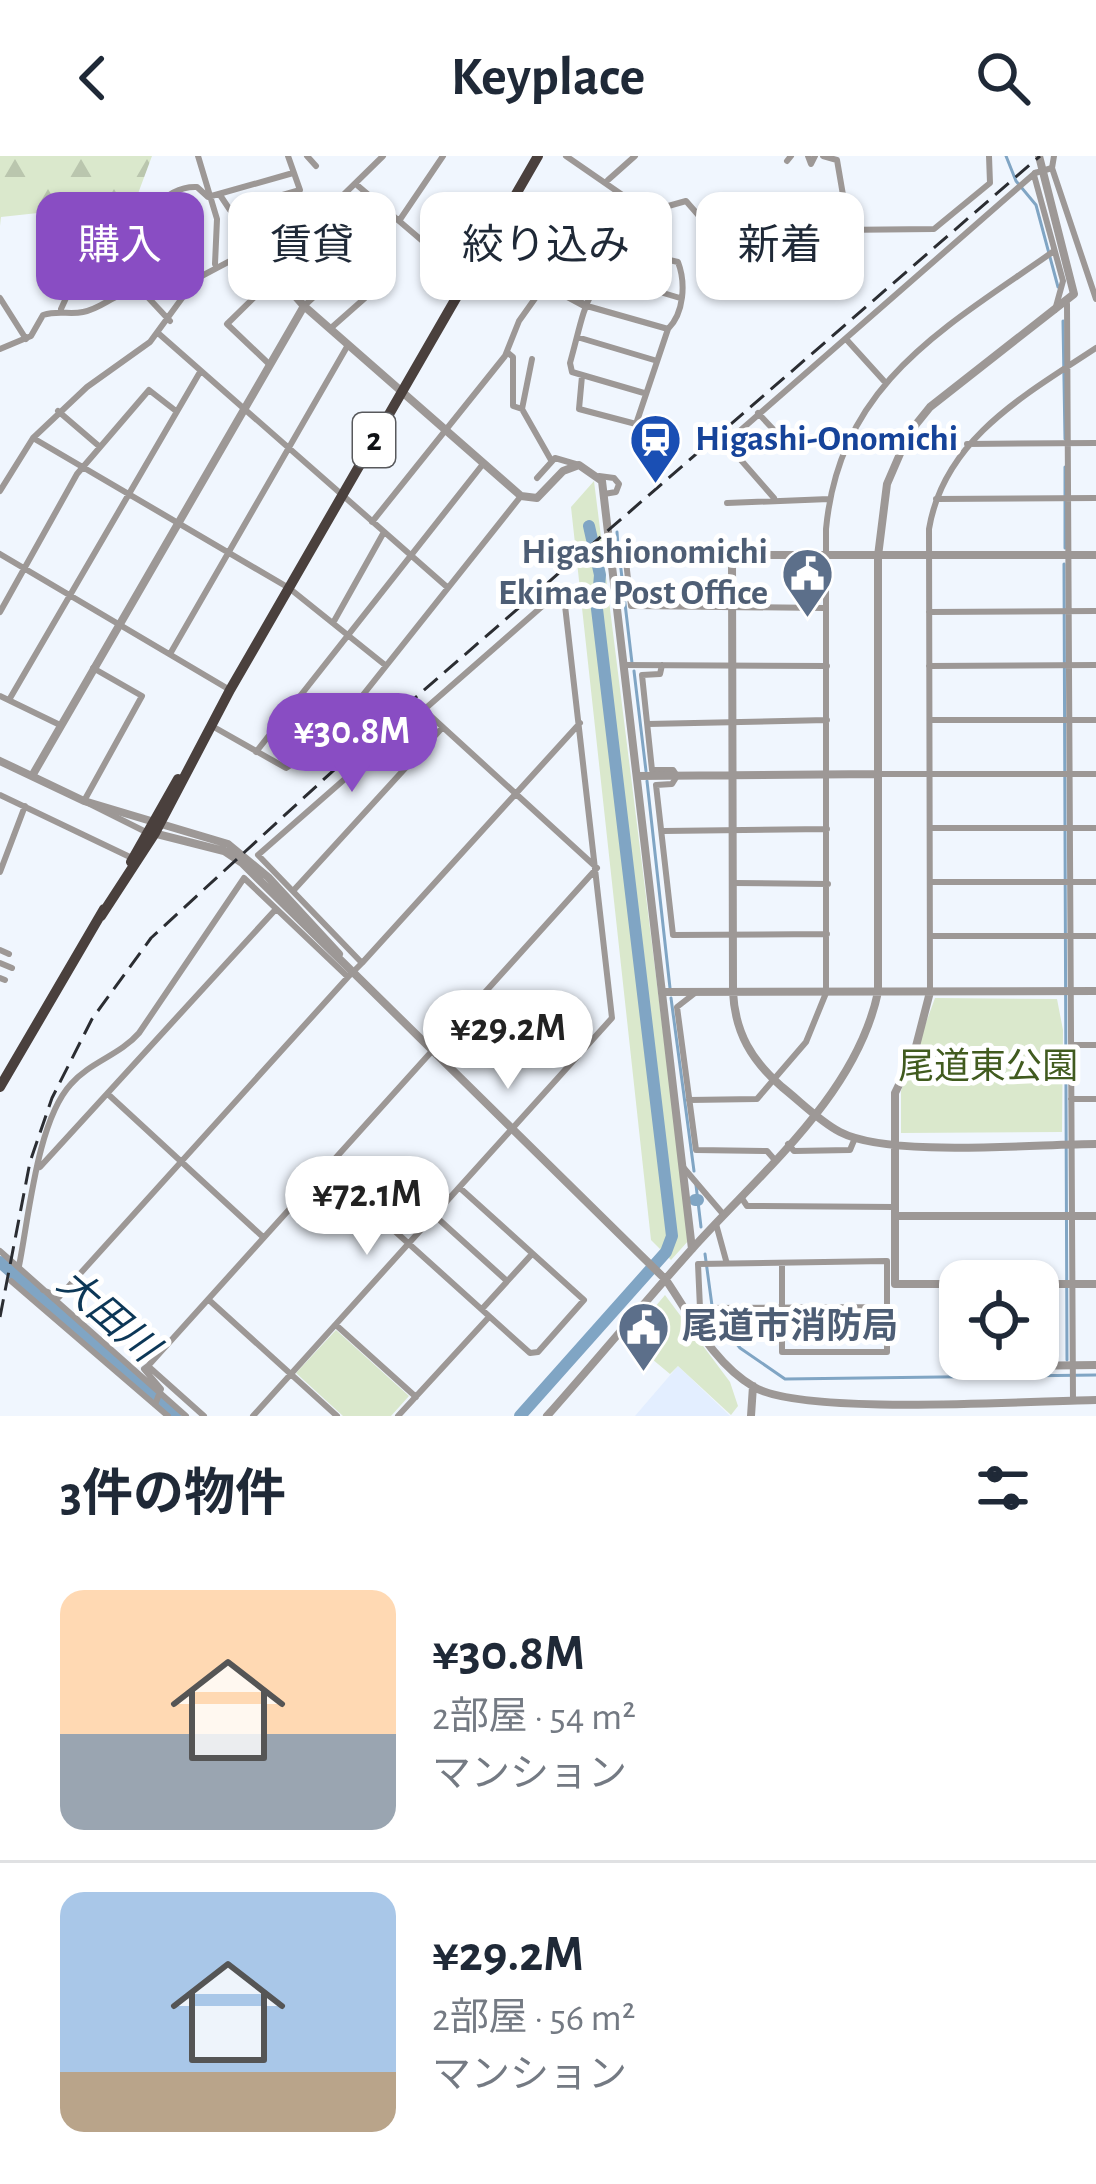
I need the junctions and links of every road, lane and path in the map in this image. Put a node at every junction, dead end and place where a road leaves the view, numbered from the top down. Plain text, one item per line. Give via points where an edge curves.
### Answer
1 (198, 156) edge
2 (288, 156) edge
3 (307, 156) edge
4 (382, 156) edge
5 (443, 156) edge
6 (538, 156) edge
7 (566, 156) edge
8 (635, 156) edge
9 (816, 156) edge
10 (989, 156) edge
11 (1039, 156) edge
12 (1054, 156) edge
13 (316, 166) dead end
14 (1052, 168) junction
15 (293, 172) junction
16 (1035, 174) junction
17 (608, 180) junction
18 (357, 184) junction
19 (348, 192) edge
20 (518, 192) edge
21 (623, 192) edge
22 (842, 192) edge
23 (220, 194) junction
24 (204, 195) edge
25 (208, 197) junction
26 (399, 221) junction
27 (864, 230) edge
28 (420, 239) edge
29 (1050, 254) junction
30 (228, 259) edge
31 (672, 261) edge
32 (215, 264) junction
33 (1073, 278) junction
34 (1092, 278) edge
35 (672, 296) edge
36 (0, 298) edge
37 (680, 298) junction
38 (1096, 299) edge
39 (65, 300) edge
40 (108, 300) edge
41 (150, 300) edge
42 (252, 300) edge
43 (298, 300) edge
44 (310, 300) edge
45 (363, 300) edge
46 (455, 300) edge
47 (534, 300) edge
48 (577, 300) edge
49 (589, 300) edge
50 (1067, 304) junction
51 (586, 305) junction
52 (304, 306) junction
53 (61, 309) junction
54 (1055, 313) junction
55 (170, 321) junction
56 (331, 328) junction
57 (668, 329) junction
58 (158, 333) junction
59 (577, 337) junction
60 (26, 339) junction
61 (846, 339) junction
62 (349, 345) junction
63 (1096, 348) edge
64 (0, 349) edge
65 (506, 352) junction
66 (532, 359) dead end
67 (655, 360) junction
68 (269, 364) junction
69 (1066, 368) junction
70 (200, 372) junction
71 (582, 376) junction
72 (514, 380) junction
73 (528, 381) junction
74 (885, 382) junction
75 (403, 392) junction
76 (644, 393) junction
77 (243, 409) junction
78 (522, 409) junction
79 (176, 410) junction
80 (58, 411) junction
81 (758, 413) junction
82 (446, 430) junction
83 (33, 438) junction
84 (847, 443) junction
85 (1096, 443) edge
86 (967, 444) junction
87 (1066, 444) junction
88 (100, 447) junction
89 (288, 448) junction
90 (551, 460) junction
91 (483, 464) junction
92 (579, 465) junction
93 (82, 467) junction
94 (599, 476) junction
95 (538, 478) dead end
96 (0, 491) edge
97 (128, 494) junction
98 (604, 494) junction
99 (342, 495) junction
100 (521, 496) junction
101 (774, 498) junction
102 (1096, 498) edge
103 (829, 499) junction
104 (936, 499) junction
105 (1066, 499) junction
106 (727, 503) dead end
107 (372, 522) junction
108 (177, 524) junction
109 (384, 532) junction
110 (226, 551) junction
111 (0, 554) edge
112 (410, 555) junction
113 (610, 555) junction
114 (1069, 555) junction
115 (1096, 555) edge
116 (669, 556) junction
117 (878, 556) junction
118 (930, 557) junction
119 (732, 558) junction
120 (827, 558) junction
121 (22, 568) junction
122 (447, 587) junction
123 (289, 588) junction
124 (70, 594) junction
125 (732, 608) junction
126 (826, 608) junction
127 (1066, 611) junction
128 (1096, 611) edge
129 (0, 612) edge
130 (929, 612) junction
131 (333, 623) junction
132 (121, 624) junction
133 (347, 634) junction
134 (170, 654) junction
135 (386, 665) junction
136 (623, 665) junction
137 (662, 665) junction
138 (1067, 665) junction
139 (1096, 665) edge
140 (733, 666) junction
141 (826, 666) junction
142 (929, 666) junction
143 (93, 668) junction
144 (230, 690) junction
145 (4, 698) edge
146 (424, 709) junction
147 (733, 720) junction
148 (827, 720) junction
149 (930, 720) junction
150 (1067, 720) junction
151 (1096, 720) edge
152 (580, 723) junction
153 (648, 724) junction
154 (60, 725) junction
155 (211, 725) junction
156 (442, 728) junction
157 (256, 752) junction
158 (0, 760) edge
159 (733, 774) junction
160 (879, 774) junction
161 (929, 774) junction
162 (1067, 774) junction
163 (1096, 774) edge
164 (827, 775) junction
165 (32, 776) junction
166 (637, 776) junction
167 (677, 776) junction
168 (0, 795) edge
169 (514, 795) junction
170 (84, 801) junction
171 (25, 806) junction
172 (153, 828) junction
173 (733, 828) junction
174 (1067, 828) junction
175 (1096, 828) edge
176 (827, 829) junction
177 (931, 829) junction
178 (661, 831) junction
179 (133, 858) junction
180 (597, 868) junction
181 (0, 872) edge
182 (1068, 881) junction
183 (1096, 881) edge
184 (931, 882) junction
185 (733, 883) junction
186 (828, 884) junction
187 (293, 891) junction
188 (276, 910) junction
189 (101, 916) junction
190 (733, 934) junction
191 (828, 934) junction
192 (930, 936) junction
193 (1068, 936) junction
194 (1096, 936) edge
195 (0, 963) edge
196 (12, 968) dead end
197 (355, 970) junction
198 (1067, 991) junction
199 (1096, 991) edge
200 (662, 992) junction
201 (734, 992) junction
202 (878, 992) junction
203 (930, 992) junction
204 (695, 993) junction
205 (826, 993) junction
206 (1071, 1045) junction
207 (1096, 1045) edge
208 (434, 1049) junction
209 (3, 1073) edge
210 (774, 1080) junction
211 (0, 1087) edge
212 (110, 1096) junction
213 (1071, 1099) junction
214 (1096, 1099) edge
215 (689, 1100) junction
216 (814, 1113) junction
217 (514, 1129) junction
218 (856, 1138) junction
219 (788, 1144) junction
220 (1068, 1144) junction
221 (1096, 1144) edge
222 (895, 1145) junction
223 (774, 1160) junction
224 (182, 1162) junction
225 (39, 1167) junction
226 (683, 1167) junction
227 (327, 1170) junction
228 (460, 1188) junction
229 (741, 1197) junction
230 (896, 1212) junction
231 (434, 1215) junction
232 (724, 1215) junction
233 (1068, 1216) junction
234 (1096, 1216) edge
235 (716, 1224) junction
236 (263, 1237) junction
237 (409, 1243) junction
238 (692, 1249) junction
239 (0, 1251) edge
240 (532, 1254) junction
241 (891, 1261) junction
242 (782, 1263) junction
243 (727, 1264) junction
244 (19, 1266) junction
245 (663, 1277) junction
246 (11, 1281) dead end
247 (507, 1281) junction
248 (939, 1284) edge
249 (1059, 1284) edge
250 (1068, 1284) junction
251 (1096, 1284) edge
252 (43, 1290) junction
253 (208, 1300) junction
254 (887, 1307) junction
255 (700, 1308) junction
256 (782, 1308) junction
257 (482, 1309) junction
258 (691, 1316) junction
259 (490, 1317) junction
260 (335, 1325) junction
261 (118, 1356) junction
262 (1096, 1365) edge
263 (146, 1367) junction
264 (1059, 1369) edge
265 (1071, 1369) junction
266 (290, 1374) junction
267 (753, 1386) junction
268 (416, 1397) junction
269 (157, 1399) junction
270 (1073, 1400) junction
271 (1096, 1400) edge
272 (165, 1416) edge
273 (186, 1416) edge
274 (204, 1416) edge
275 (253, 1416) edge
276 (337, 1416) edge
277 (398, 1416) edge
278 (547, 1416) edge
279 (751, 1416) edge

1 - 25 street
2 - 15 street
3 - 13 street
4 - 18 street
5 - 26 street
6 - 20 highway, 2
7 - 17 street
8 - 17 street
9 - 22 street via 836,160
10 - 27 street via 990,183 934,229
11 - 33 street
12 - 14 street
14 - 16 street, bridge
14 - 34 street
15 - 23 street
15 - 23 street via 300,190 230,210
16 - 29 street
16 - 61 street
17 - 21 street
18 - 19 street
18 - 26 street
23 - 25 street
24 - 25 street
25 - 32 street via 217,219
26 - 28 street
29 - 54 street via 1063,280
29 - 74 street via 927,340
30 - 32 street
31 - 37 street via 685,280
32 - 55 street via 189,286
33 - 34 street
33 - 50 street
34 - 38 street
35 - 37 street
36 - 60 street
37 - 57 street
39 - 53 street
40 - 53 street via 82,313
41 - 55 street
42 - 68 street via 227,324
43 - 52 street
44 - 52 street
45 - 56 street
46 - 75 highway, 2
47 - 65 street
48 - 51 street
49 - 51 street
50 - 54 street
50 - 69 street
51 - 57 street
51 - 59 street
52 - 56 street
52 - 68 street
53 - 60 street via 43,315
54 - 117 street via 951,387 909,433 887,484
55 - 58 street
56 - 62 street
57 - 67 street
58 - 70 street
58 - 80 street
59 - 67 street
59 - 71 street via 570,363
60 - 64 street
61 - 74 street
61 - 81 street
62 - 75 street
62 - 89 street
63 - 69 street
65 - 72 street
65 - 82 street
66 - 73 street
67 - 76 street
68 - 77 street
69 - 86 street
69 - 87 street
70 - 77 street
70 - 79 street
71 - 76 street
71 - 76 street via 579,409 636,424
72 - 73 street
72 - 78 street via 513,406
73 - 78 street
74 - 84 street
75 - 82 street
75 - 99 highway, 2
77 - 89 street
77 - 108 street
78 - 90 street
79 - 88 street via 149,390
79 - 97 street
80 - 83 street
80 - 88 street
81 - 84 street via 788,444
81 - 101 street via 726,443
82 - 91 street
82 - 107 street
83 - 93 street
83 - 96 street
84 - 103 street
85 - 87 street
86 - 87 street
86 - 104 street
87 - 105 street
88 - 93 street
89 - 99 street
89 - 110 street
90 - 92 street
90 - 95 street
91 - 100 street
91 - 112 street
92 - 94 street
92 - 100 street via 537,498
93 - 97 street
93 - 121 street
94 - 98 street
94 - 98 street via 619,484
97 - 108 street
97 - 124 street
98 - 113 street
99 - 107 street
99 - 123 highway, 2
100 - 122 street
101 - 103 street
101 - 106 street
102 - 105 street
103 - 120 street
104 - 105 street
104 - 118 street
105 - 114 street
107 - 109 street
108 - 110 street
108 - 132 street
109 - 112 street
109 - 131 street
110 - 123 street
110 - 134 street
111 - 121 street
112 - 122 street
112 - 133 street
113 - 116 street
113 - 136 street
114 - 115 street
114 - 118 street
114 - 127 street
116 - 119 street
116 - 125 street via 626,561 631,606
117 - 118 street
117 - 120 street
117 - 160 street
118 - 130 street
119 - 120 street
119 - 125 street
120 - 126 street
121 - 124 street
121 - 129 street
122 - 135 street
123 - 131 street
123 - 144 highway, 2
124 - 132 street
124 - 145 street
125 - 126 street
125 - 140 street
126 - 141 street
127 - 128 street
127 - 130 street
127 - 138 street
130 - 142 street
131 - 133 street
132 - 134 street
132 - 143 street
133 - 135 street
133 - 157 street
134 - 144 street
135 - 157 street via 324,744 286,768
136 - 137 street
136 - 166 street
137 - 140 street
137 - 153 street via 660,674 641,675
138 - 139 street
138 - 142 street
138 - 150 street
140 - 141 street
140 - 147 street
141 - 148 street
142 - 149 street
143 - 154 street
143 - 170 street via 142,696
144 - 155 highway, 2
145 - 154 street
146 - 152 street via 563,587
146 - 156 street
146 - 187 street via 258,855
147 - 148 street
147 - 153 street
147 - 159 street
148 - 164 street
149 - 150 street
149 - 161 street
150 - 151 street
150 - 162 street
152 - 169 street
152 - 180 street
153 - 167 street via 652,770
154 - 165 street
155 - 157 street
155 - 172 highway, 2
156 - 169 street
156 - 187 street
158 - 165 street
159 - 164 street
159 - 167 street
159 - 173 street
160 - 161 street
160 - 164 street
160 - 202 street
161 - 162 street
161 - 177 street
162 - 163 street
162 - 174 street
164 - 176 street
165 - 170 street
166 - 167 street
166 - 200 street
167 - 178 street via 656,785
168 - 171 street
169 - 180 street
169 - 197 street
170 - 172 street
171 - 179 street
171 - 181 street
172 - 179 highway, 2
172 - 189 highway, 2
172 - 197 street via 228,844 248,857
173 - 176 street
173 - 178 street
173 - 185 street
174 - 175 street
174 - 177 street
174 - 182 street
176 - 186 street
177 - 184 street
178 - 190 street via 673,935
179 - 189 highway, 2
180 - 208 street
180 - 217 street via 612,1018
182 - 183 street
182 - 184 street
182 - 193 street
184 - 192 street
185 - 186 street
185 - 190 street
186 - 191 street
187 - 197 street
188 - 197 street
188 - 212 street
188 - 225 street via 244,878 238,884 127,1048 72,1081
189 - 209 highway, 2
190 - 191 street
190 - 201 street
191 - 205 street
192 - 193 street
192 - 203 street
193 - 194 street
193 - 198 street
195 - 196 street
197 - 208 street
197 - 224 street
198 - 199 street
198 - 203 street
198 - 206 street
200 - 204 street
200 - 226 street
201 - 204 street
201 - 205 street
201 - 210 street via 743,1040
202 - 203 street
202 - 205 street
202 - 216 street via 858,1054
203 - 222 street via 895,1094
204 - 215 street via 677,1006
205 - 210 street via 812,1032
206 - 207 street
206 - 213 street
208 - 217 street
208 - 227 street
209 - 211 highway, 2
210 - 215 street via 757,1099
210 - 216 street
212 - 224 street
212 - 225 street
213 - 214 street
213 - 220 street
215 - 223 street via 696,1150 767,1151
216 - 218 street
216 - 219 street
217 - 228 street
217 - 245 street
218 - 219 street via 850,1150 794,1151
218 - 222 street
219 - 223 street
220 - 221 street
220 - 222 street
220 - 233 street
222 - 230 street
223 - 229 street
224 - 236 street
224 - 252 street via 59,1297
225 - 244 street
226 - 232 street
226 - 238 street
227 - 236 street
227 - 237 street
228 - 231 street
228 - 240 street
229 - 230 street via 747,1206
229 - 232 street
230 - 233 street
230 - 241 street
231 - 237 street
231 - 247 street
232 - 235 street
233 - 234 street
233 - 250 street
235 - 238 street
235 - 243 street
236 - 253 street
237 - 257 street
237 - 260 street
238 - 245 street
239 - 244 street
240 - 247 street
240 - 259 street via 584,1300 538,1352
241 - 242 street
241 - 248 street via 895,1284
241 - 254 street
242 - 243 street
242 - 256 street
243 - 255 street via 695,1269
244 - 252 street
245 - 258 street
245 - 278 street
246 - 269 street
247 - 257 street
249 - 250 street
250 - 251 street
250 - 265 street
252 - 261 street
253 - 263 street
253 - 266 street
254 - 256 street
254 - 256 street via 887,1352 782,1352
255 - 256 street
255 - 258 street
257 - 259 street
258 - 267 street via 716,1355
259 - 268 street
260 - 266 street
260 - 268 street
261 - 263 street
261 - 269 street
262 - 265 street
263 - 269 street
263 - 274 street
264 - 265 street
265 - 270 street
266 - 275 street
266 - 276 street
267 - 270 street via 812,1403
267 - 279 street
268 - 277 street
269 - 272 street
269 - 273 street
270 - 271 street

